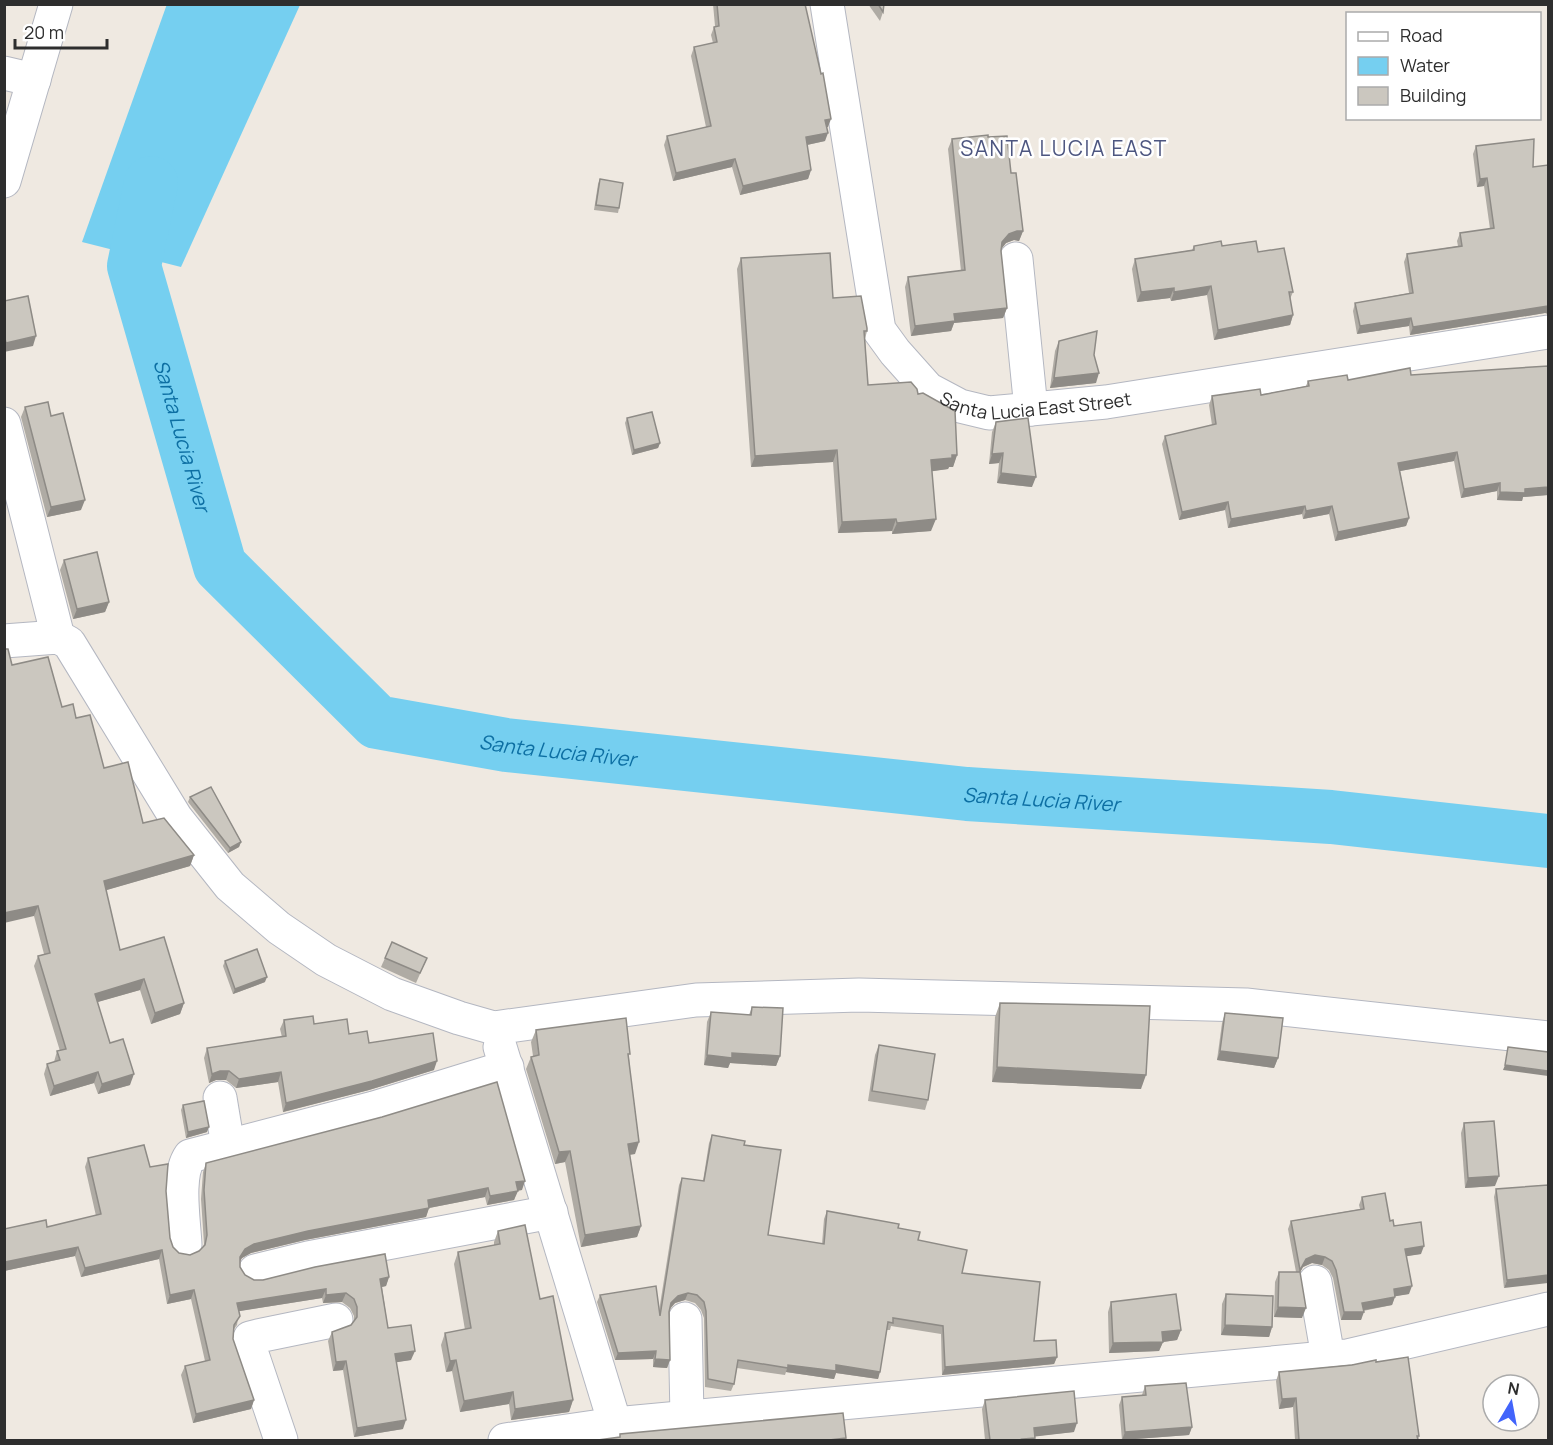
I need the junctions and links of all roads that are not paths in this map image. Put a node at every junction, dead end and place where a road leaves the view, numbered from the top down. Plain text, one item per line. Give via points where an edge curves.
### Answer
1 (56, 4) edge
2 (827, 4) edge
3 (19, 77) edge
4 (4, 182) edge
5 (1016, 259) dead end
6 (1548, 332) edge
7 (1031, 409) junction
8 (4, 424) edge
9 (58, 637) junction
10 (4, 641) edge
11 (494, 1028) junction
12 (1548, 1038) edge
13 (507, 1067) junction
14 (220, 1098) dead end
15 (228, 1146) junction
16 (551, 1212) junction
17 (185, 1245) dead end
18 (255, 1271) dead end
19 (1315, 1282) dead end
20 (1548, 1309) edge
21 (685, 1319) dead end
22 (336, 1320) dead end
23 (1328, 1357) junction
24 (687, 1417) junction
25 (615, 1424) junction
26 (281, 1440) edge
27 (505, 1440) edge

1 - 3 street
2 - 7 street, Santa Lucia East Street via 879,330 928,389 960,406 989,413
3 - 4 street
5 - 7 street
6 - 7 street, Santa Lucia East Street via 1107,402
8 - 9 street
9 - 10 street
9 - 11 street via 69,643 79,658 176,818 230,886 279,928 326,960 392,994
11 - 12 street via 696,1000 859,995 1246,1005
11 - 13 street
13 - 15 street via 374,1108
13 - 16 street
14 - 15 street
15 - 17 street via 190,1156 184,1164
16 - 18 street
16 - 25 street
19 - 23 street
20 - 23 street via 1347,1356
21 - 24 street
22 - 26 street via 258,1335 248,1342
23 - 24 street
24 - 25 street
25 - 27 street

